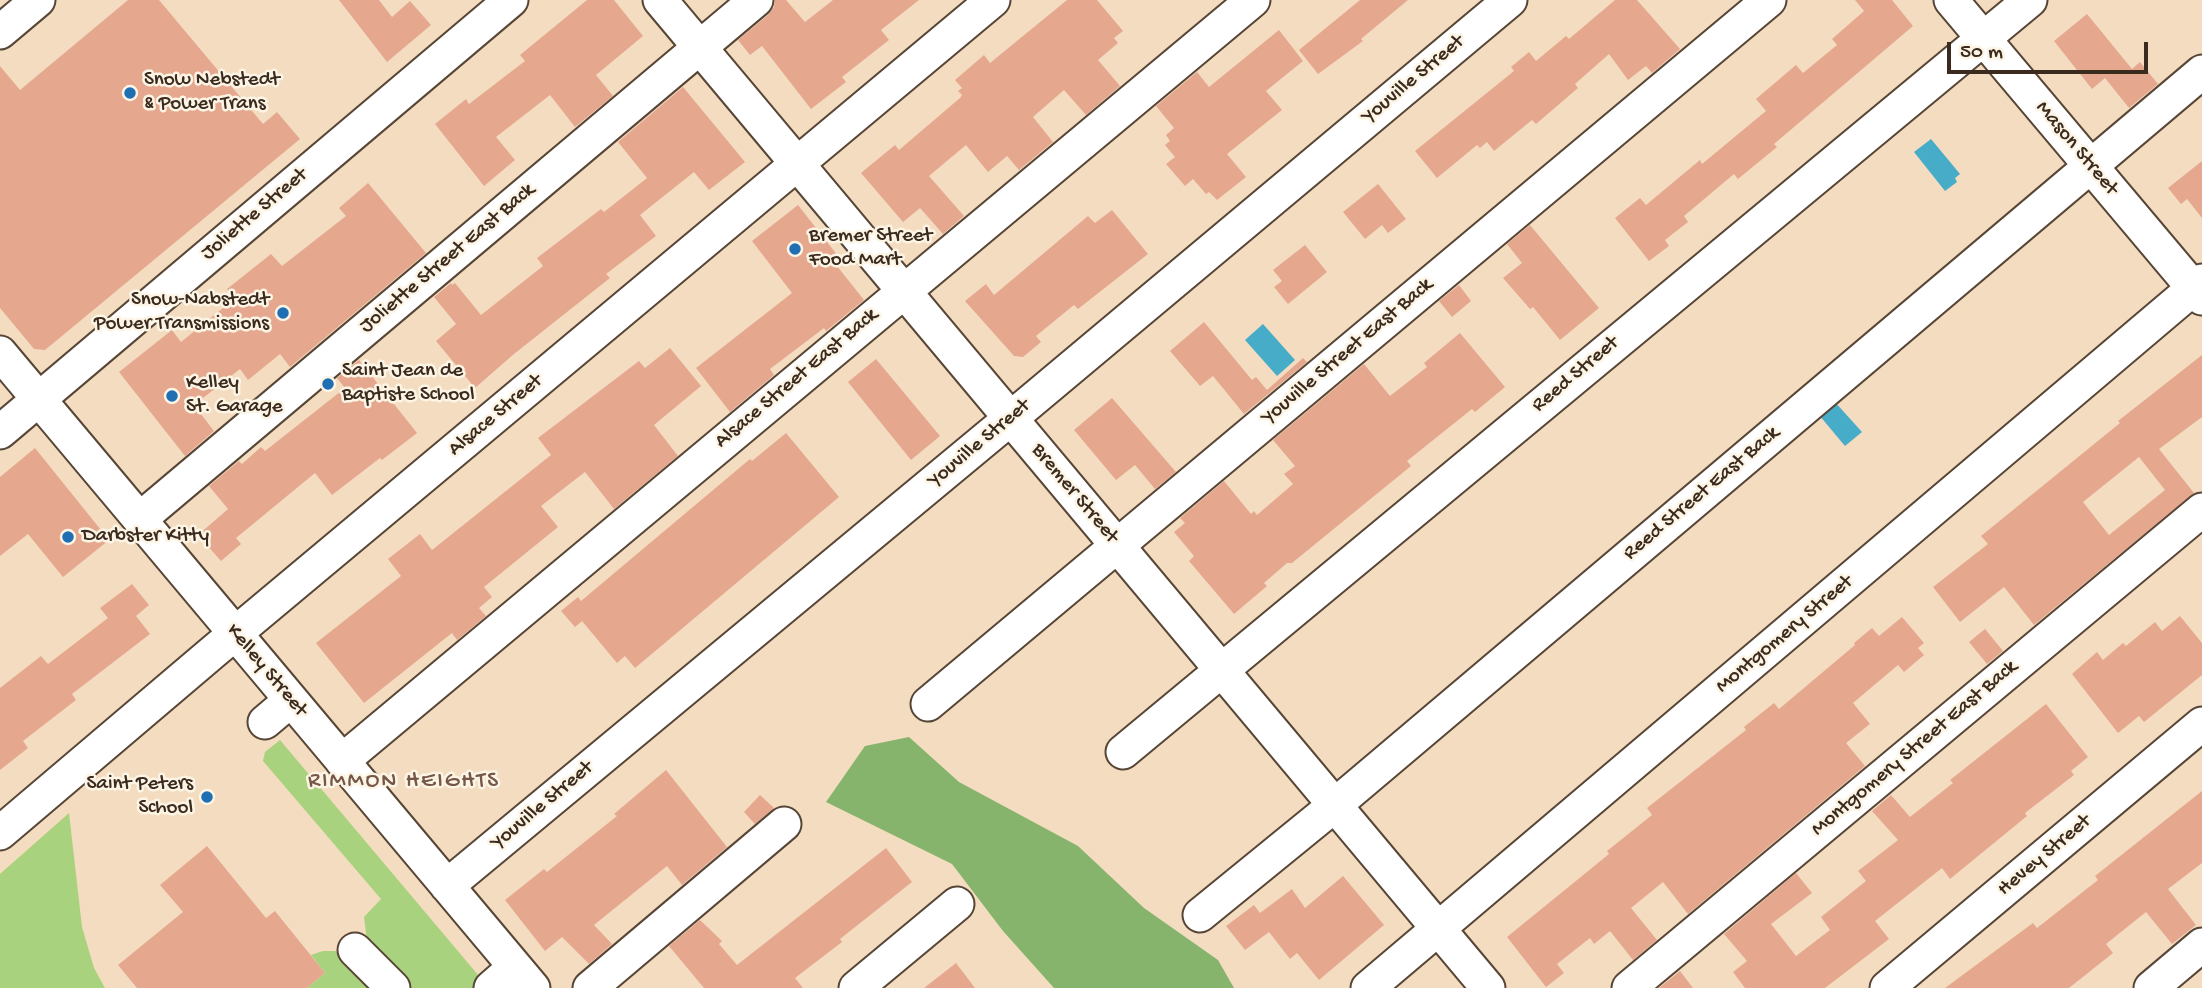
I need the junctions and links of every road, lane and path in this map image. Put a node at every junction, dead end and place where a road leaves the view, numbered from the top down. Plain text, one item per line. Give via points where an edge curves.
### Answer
1 (38, 0) edge
2 (511, 0) edge
3 (660, 0) edge
4 (756, 0) edge
5 (993, 0) edge
6 (1253, 0) edge
7 (1510, 0) edge
8 (1769, 0) edge
9 (1951, 0) edge
10 (2030, 0) edge
11 (0, 32) edge
12 (1983, 39) junction
13 (700, 47) junction
14 (2202, 72) edge
15 (798, 165) junction
16 (2090, 166) junction
17 (905, 289) junction
18 (2199, 289) edge
19 (0, 353) edge
20 (38, 399) junction
21 (1011, 418) junction
22 (0, 432) edge
23 (2202, 510) edge
24 (140, 519) junction
25 (1117, 546) junction
26 (235, 633) junction
27 (1221, 669) junction
28 (291, 699) junction
29 (928, 704) dead end
30 (265, 722) dead end
31 (2202, 724) edge
32 (1123, 752) dead end
33 (342, 761) junction
34 (1335, 805) junction
35 (784, 824) dead end
36 (0, 832) edge
37 (447, 886) junction
38 (957, 904) dead end
39 (1200, 915) dead end
40 (1439, 929) junction
41 (2202, 945) edge
42 (355, 950) dead end
43 (513, 981) edge
44 (393, 988) edge
45 (590, 988) edge
46 (856, 988) edge
47 (1367, 988) edge
48 (1488, 988) edge
49 (1629, 988) edge
50 (1887, 988) edge
51 (2151, 988) edge

1 - 11 street
2 - 20 street, Joliette Street
3 - 13 street, Bremer Street
4 - 13 street, Joliette Street East Back
5 - 15 street, Alsace Street
6 - 17 street, Alsace Street East Back
7 - 21 street, Youville Street
8 - 25 street, Youville Street East Back
9 - 12 street, Mason Street
10 - 12 street, Reed Street
12 - 16 street, Mason Street
12 - 27 street, Reed Street
13 - 15 street, Bremer Street
13 - 24 street, Joliette Street East Back
14 - 16 street, Reed Street East Back
15 - 17 street, Bremer Street
15 - 26 street, Alsace Street
16 - 18 street, Mason Street
16 - 34 street, Reed Street East Back
17 - 21 street, Bremer Street
17 - 33 street, Alsace Street East Back
18 - 40 street, Montgomery Street
19 - 20 street, Kelley Street
20 - 22 street, Joliette Street
20 - 24 street, Kelley Street
21 - 25 street, Bremer Street
21 - 37 street, Youville Street
23 - 49 street, Montgomery Street East Back
24 - 26 street, Kelley Street
25 - 27 street, Bremer Street
25 - 29 street, Youville Street East Back
26 - 28 street, Kelley Street
26 - 36 street, Alsace Street
27 - 32 street, Reed Street
27 - 34 street, Bremer Street
28 - 30 street
28 - 33 street, Kelley Street
31 - 50 street, Hevey Street
33 - 37 street, Kelley Street
34 - 39 street, Reed Street East Back
34 - 40 street, Bremer Street
35 - 45 street
37 - 43 street, Kelley Street
38 - 46 street
40 - 47 street, Montgomery Street
40 - 48 street, Bremer Street
41 - 51 street
42 - 44 street

